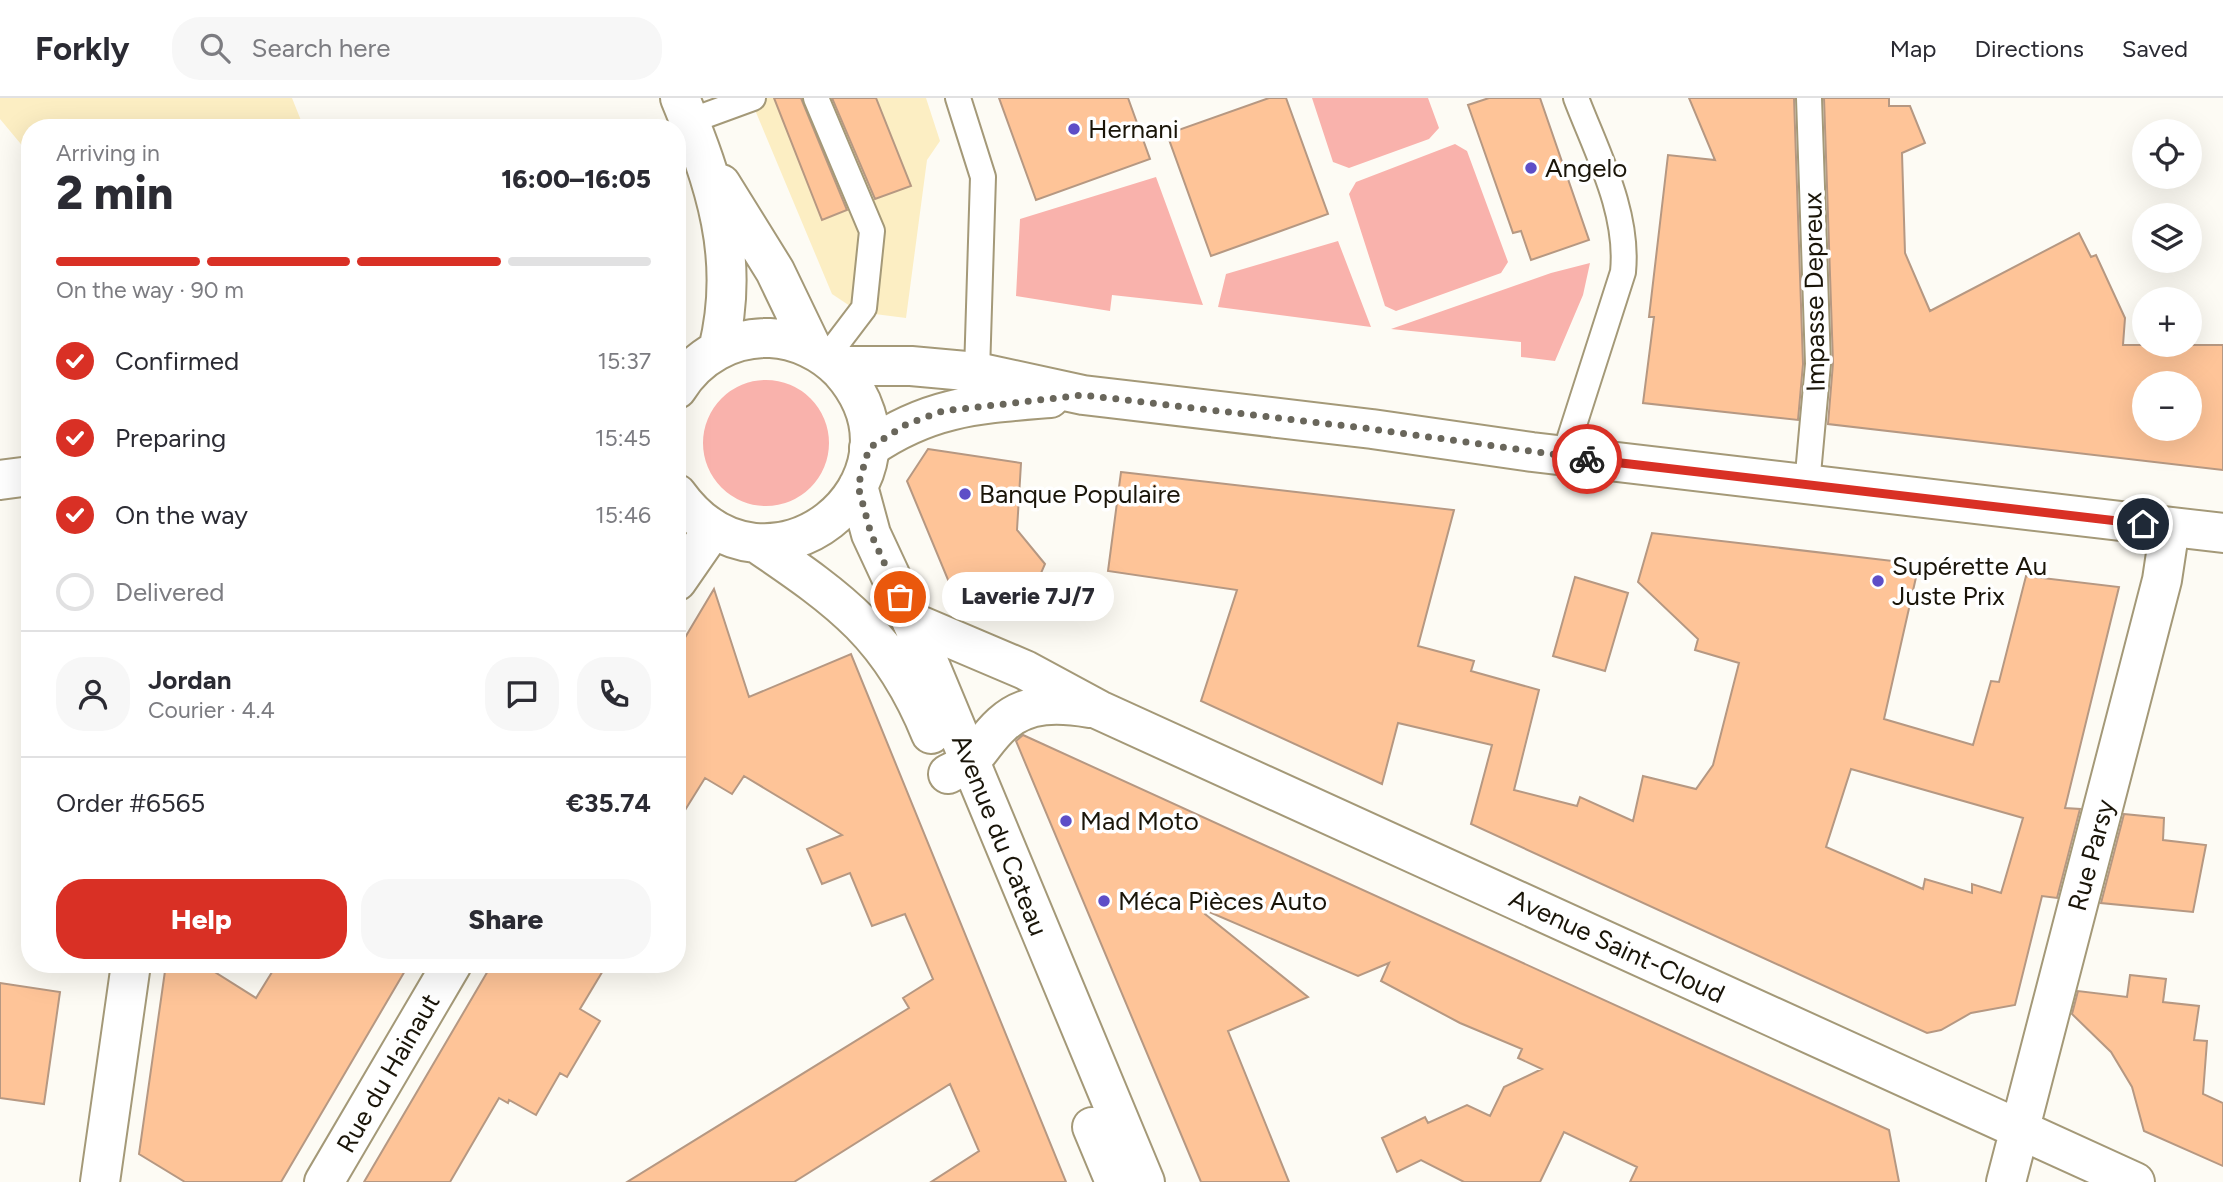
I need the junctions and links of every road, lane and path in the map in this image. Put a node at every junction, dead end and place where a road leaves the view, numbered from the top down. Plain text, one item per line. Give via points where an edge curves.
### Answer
1 (753, 98) edge
2 (816, 98) edge
3 (958, 98) edge
4 (1576, 98) edge
5 (1809, 98) edge
6 (685, 109) edge
7 (706, 161) junction
8 (718, 350) junction
9 (825, 358) junction
10 (977, 372) junction
11 (686, 376) edge
12 (1083, 395) junction
13 (869, 448) junction
14 (1564, 456) junction
15 (21, 477) edge
16 (0, 480) edge
17 (1807, 485) junction
18 (858, 486) junction
19 (688, 509) edge
20 (2170, 527) junction
21 (2223, 533) edge
22 (758, 544) junction
23 (912, 622) junction
24 (1099, 710) junction
25 (959, 769) junction
26 (130, 973) edge
27 (447, 973) edge
28 (2019, 1130) junction
29 (100, 1182) edge
30 (324, 1182) edge
31 (1115, 1182) edge
32 (1145, 1182) edge
33 (2006, 1182) edge
34 (2135, 1182) edge

1 - 6 lane
2 - 9 lane via 872,231 864,308
3 - 10 lane via 984,177
4 - 14 lane via 1618,209 1625,248 1623,272
5 - 17 lane, Impasse Depreux via 1818,364
6 - 7 street
7 - 8 street via 728,261 727,314
7 - 9 street
8 - 9 street via 745,340 772,338
8 - 11 street
9 - 10 street
9 - 13 street via 859,399 867,419
10 - 12 street
12 - 13 street via 943,411 907,424
12 - 14 street
13 - 18 street
14 - 17 street
15 - 16 street
17 - 20 street
18 - 22 street via 841,512 819,529 795,540
18 - 23 street, Avenue du Cateau via 871,534
19 - 22 street
20 - 21 street
20 - 28 street, Rue Parsy via 2162,580
22 - 25 street, Avenue du Cateau via 824,589 867,626
23 - 24 street, Avenue Saint-Cloud via 1026,670
23 - 25 street, Avenue du Cateau
24 - 25 street, Avenue Saint-Cloud via 1059,704 1030,708 1003,723
24 - 28 street, Avenue Saint-Cloud
25 - 31 street, Avenue du Cateau
25 - 32 street, Avenue du Cateau
26 - 29 street
27 - 30 street, Rue du Hainaut
28 - 33 street, Rue Parsy
28 - 34 street, Avenue Saint-Cloud

